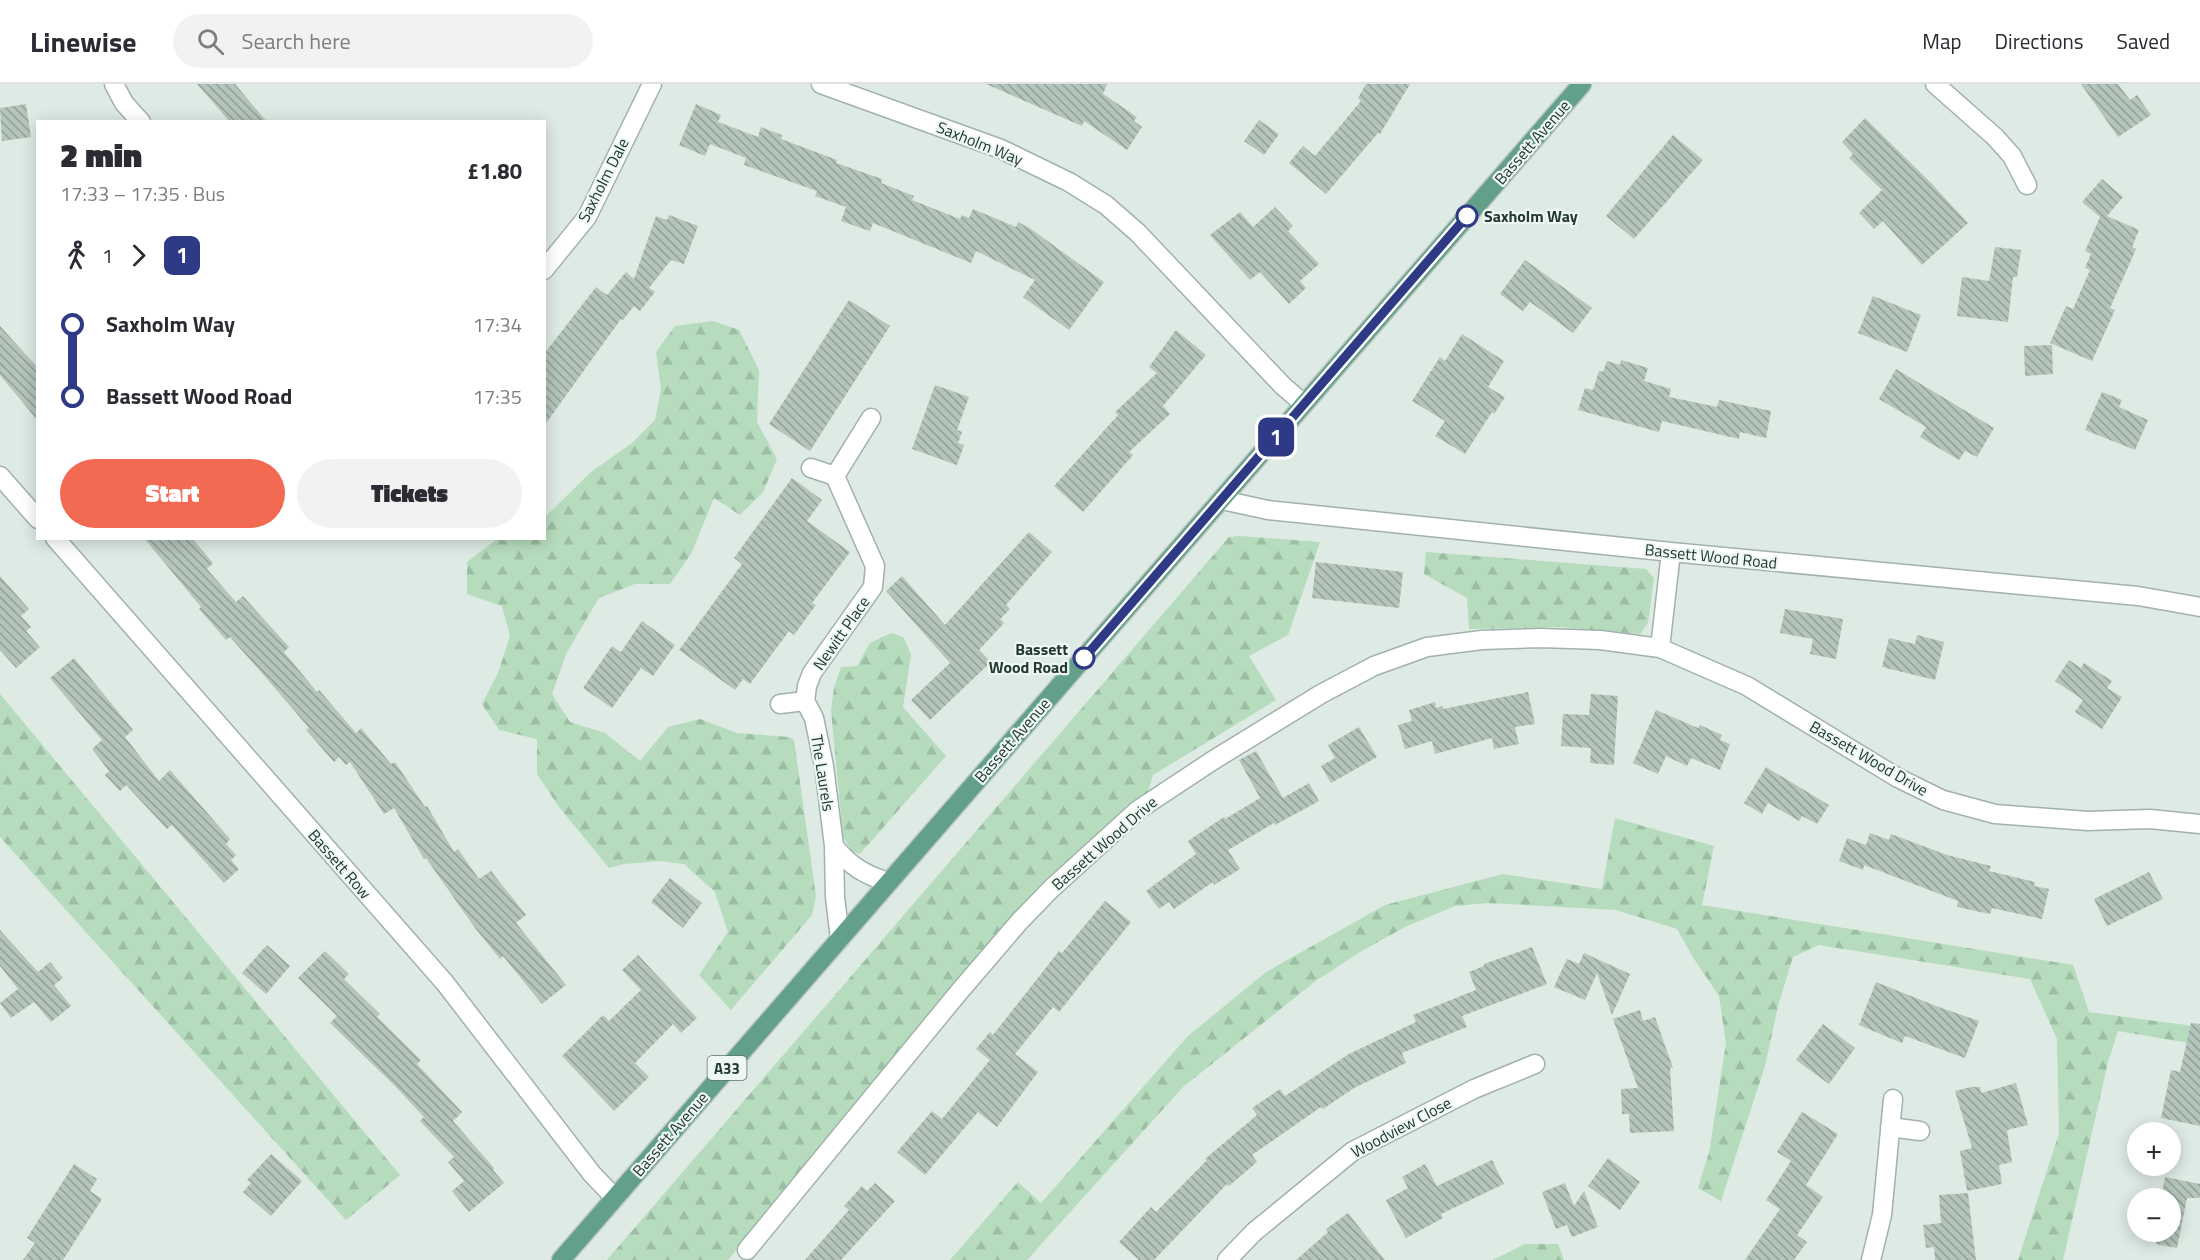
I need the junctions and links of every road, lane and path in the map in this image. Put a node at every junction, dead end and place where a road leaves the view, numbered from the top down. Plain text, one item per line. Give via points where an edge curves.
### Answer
1 (114, 84) edge
2 (652, 84) edge
3 (821, 84) edge
4 (1582, 84) edge
5 (1935, 84) edge
6 (139, 120) edge
7 (2027, 185) dead end
8 (546, 268) edge
9 (1304, 404) junction
10 (871, 418) dead end
11 (811, 468) dead end
12 (0, 476) edge
13 (835, 476) junction
14 (1222, 500) junction
15 (36, 517) edge
16 (57, 540) edge
17 (1671, 552) junction
18 (2200, 608) edge
19 (1660, 648) junction
20 (805, 701) junction
21 (780, 704) dead end
22 (2200, 824) edge
23 (834, 846) junction
24 (888, 882) junction
25 (840, 939) junction
26 (1535, 1064) dead end
27 (1893, 1099) dead end
28 (1890, 1127) junction
29 (1920, 1131) dead end
30 (615, 1198) junction
31 (747, 1250) dead end
32 (561, 1260) edge
33 (1227, 1260) edge
34 (1871, 1260) edge

1 - 6 street
2 - 8 street, Saxholm Dale via 587,217
3 - 9 street, Saxholm Way via 1001,149 1069,182 1106,206
4 - 9 main road, Bassett Avenue / A33
5 - 7 street via 1995,137 2012,156
9 - 14 main road, Bassett Avenue / A33
10 - 13 street
11 - 13 street
12 - 15 street
13 - 20 street, Newitt Place via 874,566 873,587 812,673
14 - 17 street, Bassett Wood Road via 1268,510
14 - 24 main road, Bassett Avenue / A33
16 - 30 street, Bassett Row via 445,983 592,1174
17 - 18 street, Bassett Wood Road via 2126,595
17 - 19 street
19 - 22 street, Bassett Wood Drive via 1747,687 1898,778 1943,800 1995,814
19 - 31 street, Bassett Wood Drive via 1540,638 1427,647 1374,666 1212,760 1138,810 1019,922
20 - 21 street
20 - 23 street, The Laurels via 814,718 824,766
23 - 24 street via 857,870
23 - 25 street, The Laurels
24 - 25 main road, Bassett Avenue / A33
25 - 30 main road, Bassett Avenue / A33
26 - 33 street, Woodview Close via 1474,1089 1353,1151 1254,1232
27 - 28 street
28 - 29 street
28 - 34 street via 1882,1215
30 - 32 main road, Bassett Avenue / A33

